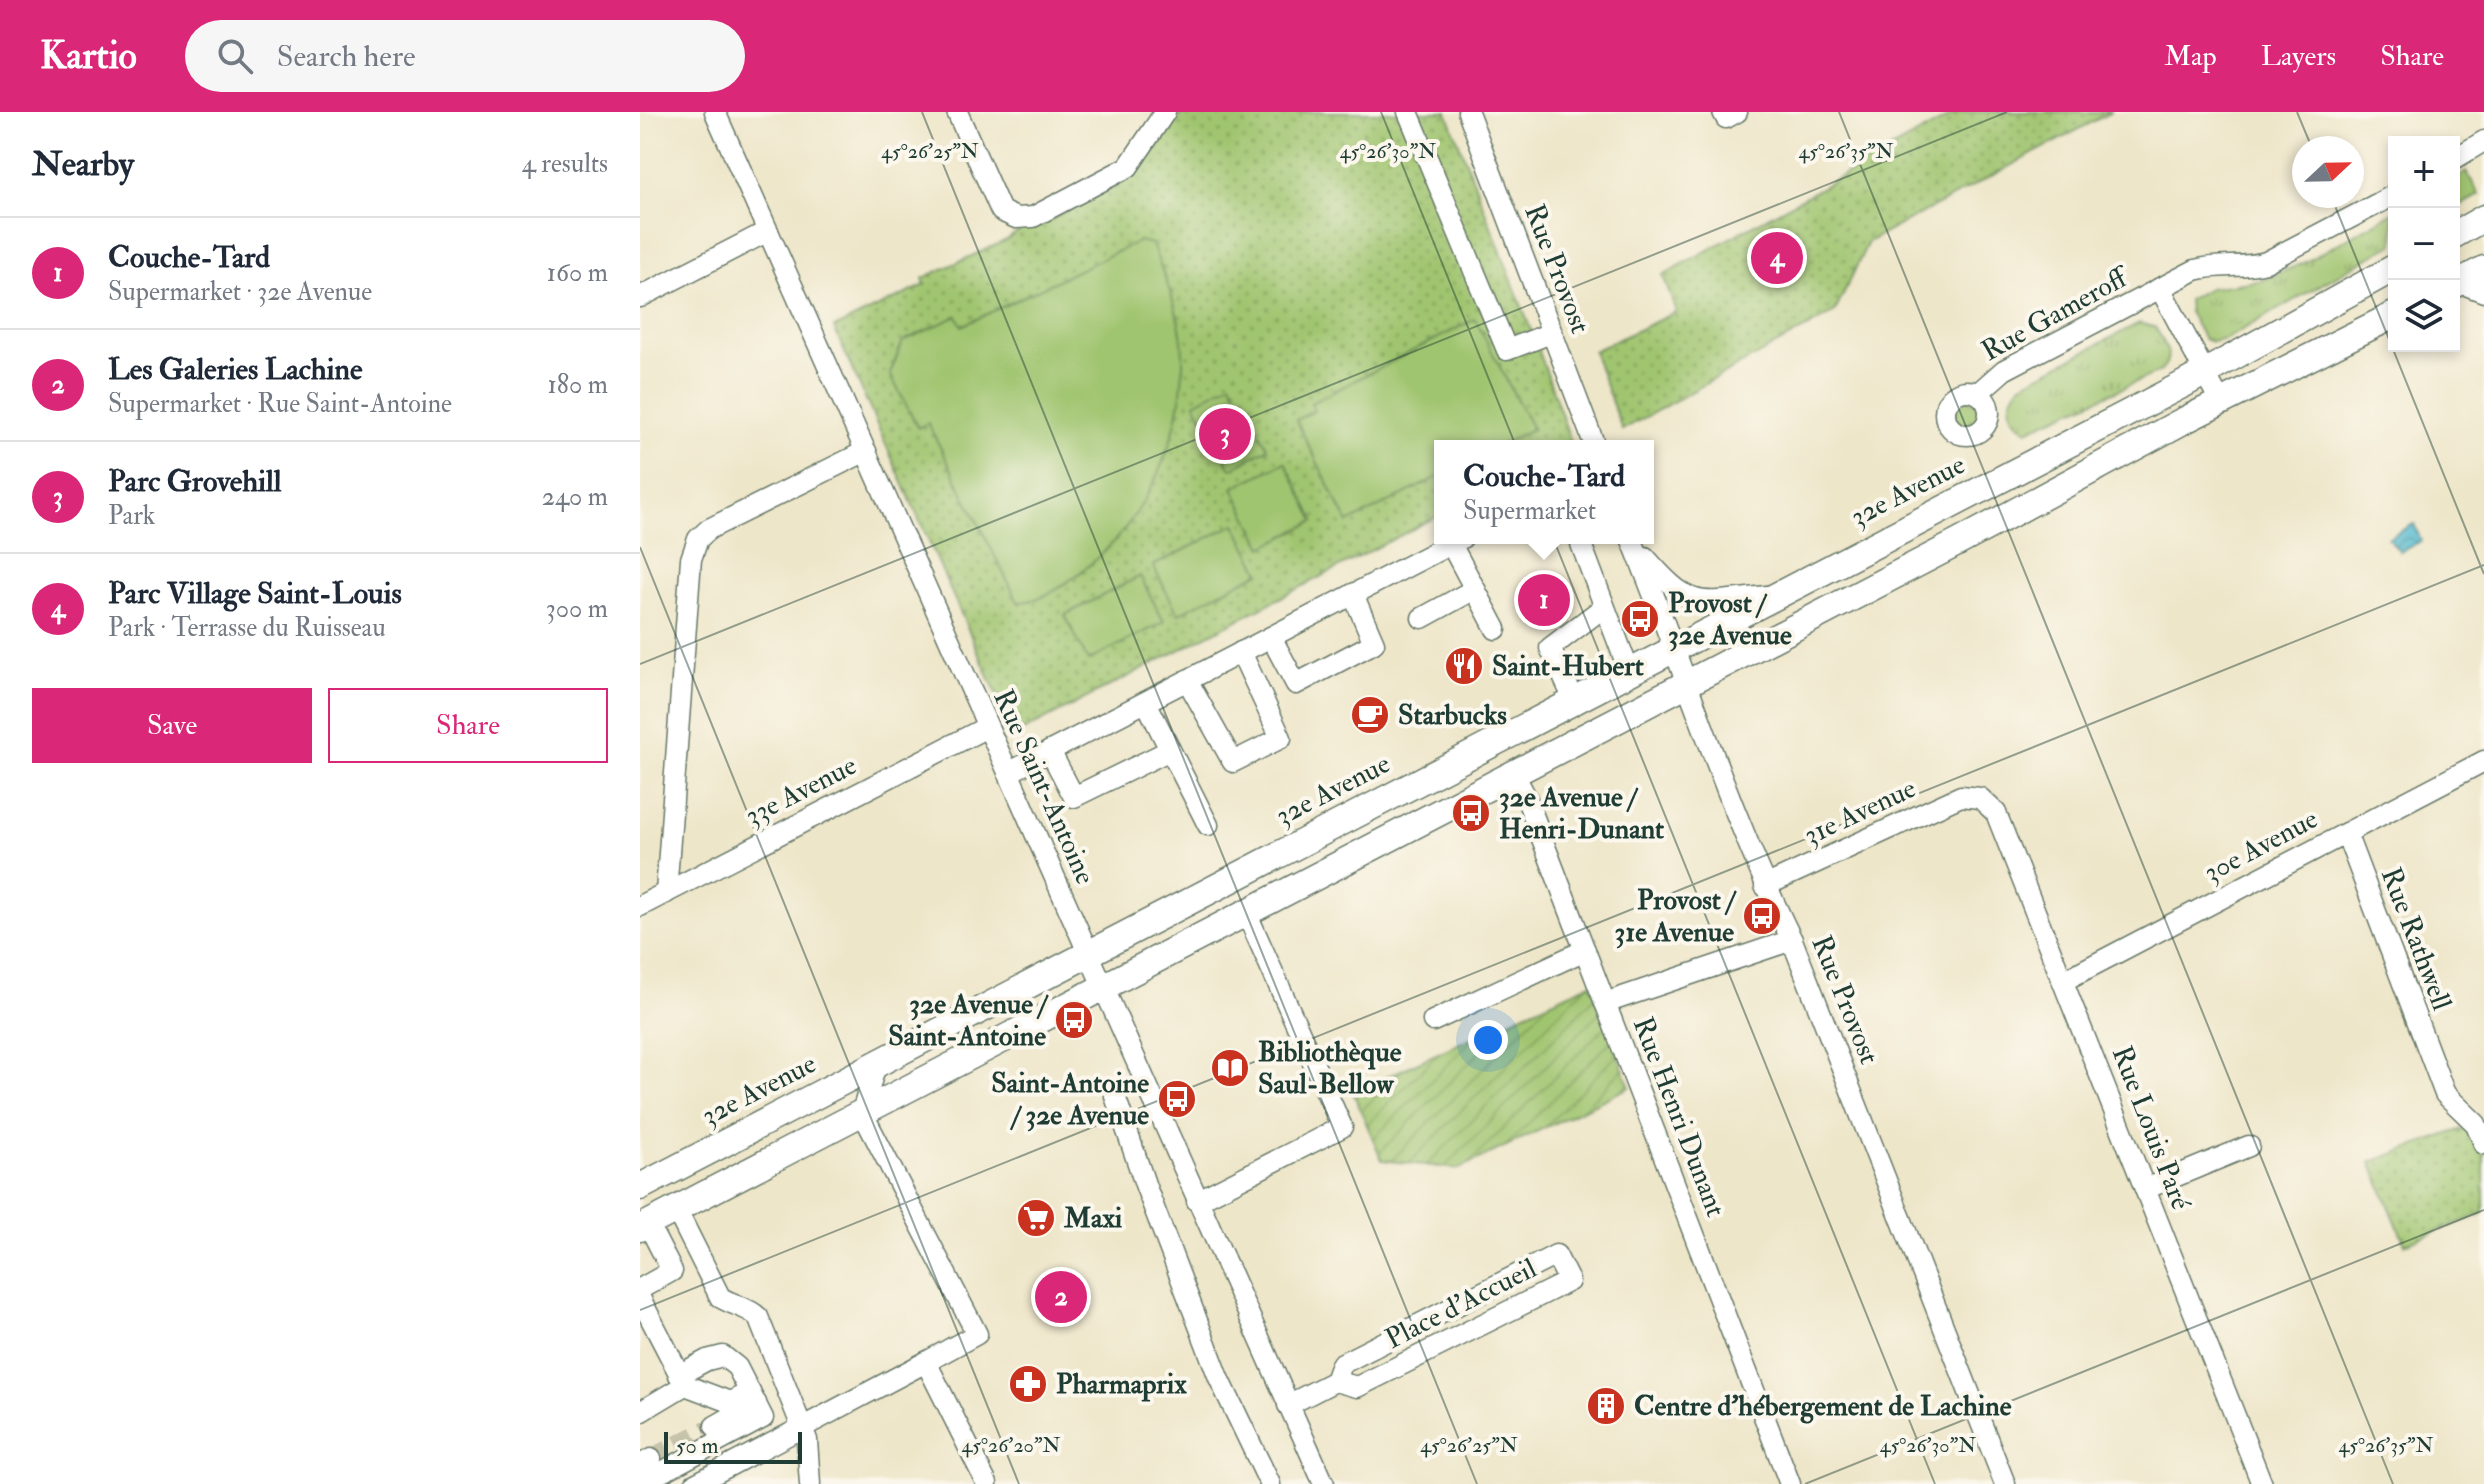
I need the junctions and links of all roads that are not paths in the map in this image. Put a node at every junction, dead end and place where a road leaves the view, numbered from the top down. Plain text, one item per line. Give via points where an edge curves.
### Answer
1 (957, 112) edge
2 (1165, 112) edge
3 (1408, 112) edge
4 (1468, 112) edge
5 (1723, 112) edge
6 (1737, 112) edge
7 (722, 114) edge
8 (2484, 141) edge
9 (2460, 155) edge
10 (2388, 198) edge
11 (2484, 218) edge
12 (768, 231) junction
13 (2460, 232) edge
14 (2484, 269) edge
15 (2388, 271) edge
16 (2460, 282) edge
17 (2460, 285) edge
18 (2160, 288) junction
19 (2484, 292) edge
20 (640, 297) edge
21 (2388, 318) edge
22 (1551, 333) junction
23 (2205, 372) junction
24 (1978, 393) dead end
25 (2221, 403) junction
26 (1593, 440) edge
27 (866, 451) junction
28 (1450, 544) edge
29 (1457, 544) edge
30 (1586, 544) edge
31 (1634, 544) edge
32 (1635, 544) edge
33 (1475, 589) junction
34 (1353, 594) junction
35 (1775, 595) junction
36 (1604, 607) junction
37 (1422, 618) dead end
38 (1496, 629) dead end
39 (1271, 637) junction
40 (1673, 648) junction
41 (1241, 652) junction
42 (1629, 671) junction
43 (1187, 680) junction
44 (1686, 684) junction
45 (1574, 700) junction
46 (1146, 702) junction
47 (987, 727) junction
48 (1170, 750) junction
49 (1050, 751) junction
50 (2484, 761) edge
51 (1513, 772) junction
52 (1008, 773) junction
53 (1980, 798) joint
54 (1208, 825) dead end
55 (2346, 833) junction
56 (1765, 886) junction
57 (666, 893) junction
58 (640, 906) edge
59 (1246, 912) junction
60 (1792, 940) junction
61 (1585, 950) junction
62 (1087, 954) junction
63 (2063, 981) junction
64 (1102, 986) junction
65 (1605, 1003) junction
66 (1433, 1021) dead end
67 (876, 1065) junction
68 (1115, 1096) dead end
69 (862, 1112) junction
70 (2484, 1144) edge
71 (2249, 1146) dead end
72 (640, 1187) edge
73 (2145, 1189) junction
74 (1197, 1201) junction
75 (676, 1209) junction
76 (644, 1226) edge
77 (640, 1298) edge
78 (648, 1336) edge
79 (926, 1362) junction
80 (682, 1380) junction
81 (1335, 1381) junction
82 (753, 1398) junction
83 (1288, 1405) junction
84 (640, 1412) edge
85 (715, 1426) tunnel mouth
86 (802, 1427) junction
87 (640, 1478) edge
88 (695, 1484) edge
89 (810, 1484) edge
90 (987, 1484) edge
91 (1270, 1484) edge
92 (1324, 1484) edge
93 (1790, 1484) edge
94 (2005, 1484) edge
95 (2262, 1484) edge

1 - 2 street via 1001,211 1016,218 1033,217 1128,167
3 - 22 street via 1507,350
4 - 22 street, Rue Provost
5 - 6 street via 1726,118
7 - 12 street, Rue Saint-Antoine
8 - 9 street
10 - 18 street, Rue Gameroff via 2266,262 2203,268
11 - 13 main road
12 - 20 street
12 - 27 street, Rue Saint-Antoine
14 - 16 main road
15 - 23 main road, 32e Avenue
17 - 19 street
18 - 23 street, Rue Gameroff
18 - 24 street, Rue Gameroff via 2004,370
21 - 25 main road
22 - 26 street, Rue Provost
23 - 25 street, Rue Gameroff
23 - 35 main road, 32e Avenue
25 - 44 main road
27 - 47 street, Rue Saint-Antoine
27 - 57 street via 709,529 694,545
28 - 34 street
29 - 33 street
30 - 36 street
31 - 40 street, Rue Provost
32 - 35 street via 1686,597 1706,602
33 - 37 street
33 - 38 street
34 - 39 street
34 - 39 street via 1374,643 1296,684
35 - 40 main road, 32e Avenue
36 - 42 street
36 - 45 street via 1550,648
39 - 41 street
40 - 42 main road, 32e Avenue
40 - 44 street, Rue Provost
41 - 43 street
41 - 43 street via 1281,738 1233,762
42 - 45 main road, 32e Avenue
43 - 46 street
44 - 51 main road
44 - 56 street, Rue Provost
45 - 62 main road, 32e Avenue
46 - 48 street
46 - 49 street
47 - 52 street, Rue Saint-Antoine
47 - 57 street, 33e Avenue
48 - 49 street via 1074,797
48 - 54 street
49 - 52 street
50 - 55 street, 30e Avenue
51 - 59 main road
51 - 61 street, Rue Henri Dunant
52 - 62 street, Rue Saint-Antoine
53 - 56 street, 31e Avenue via 1961,796
53 - 63 street, Rue Louis Paré via 1996,813
55 - 63 street, 30e Avenue
55 - 70 street, Rue Rathwell via 2445,1094 2476,1124
56 - 60 street, Rue Provost
57 - 58 street, 33e Avenue
59 - 64 main road
59 - 74 street via 1342,1127
60 - 65 street
60 - 94 street, Rue Provost
61 - 65 street, Rue Henri Dunant
61 - 66 street
62 - 64 street, Rue Saint-Antoine
62 - 67 main road, 32e Avenue
63 - 73 street, Rue Louis Paré
64 - 69 main road
64 - 74 street, Rue Saint-Antoine
65 - 93 street, Rue Henri Dunant
67 - 69 street
67 - 72 main road, 32e Avenue
68 - 91 street via 1219,1378
69 - 75 main road
69 - 79 street via 977,1334
71 - 73 street
73 - 95 street, Rue Louis Paré
74 - 83 street, Rue Saint-Antoine
75 - 76 main road
75 - 86 street via 720,1297 758,1317
76 - 77 street via 672,1271
77 - 78 street
78 - 80 street
79 - 86 street
79 - 90 street
80 - 82 street via 730,1402
80 - 82 street via 707,1360 723,1356 737,1367
80 - 84 street
81 - 81 street, Place d'Accueil via 1341,1364 1556,1255 1569,1281 1357,1387
81 - 83 street, Place d'Accueil
82 - 85 street
82 - 87 street via 763,1418 645,1481
83 - 92 street, Rue Saint-Antoine
86 - 88 street
86 - 89 street

